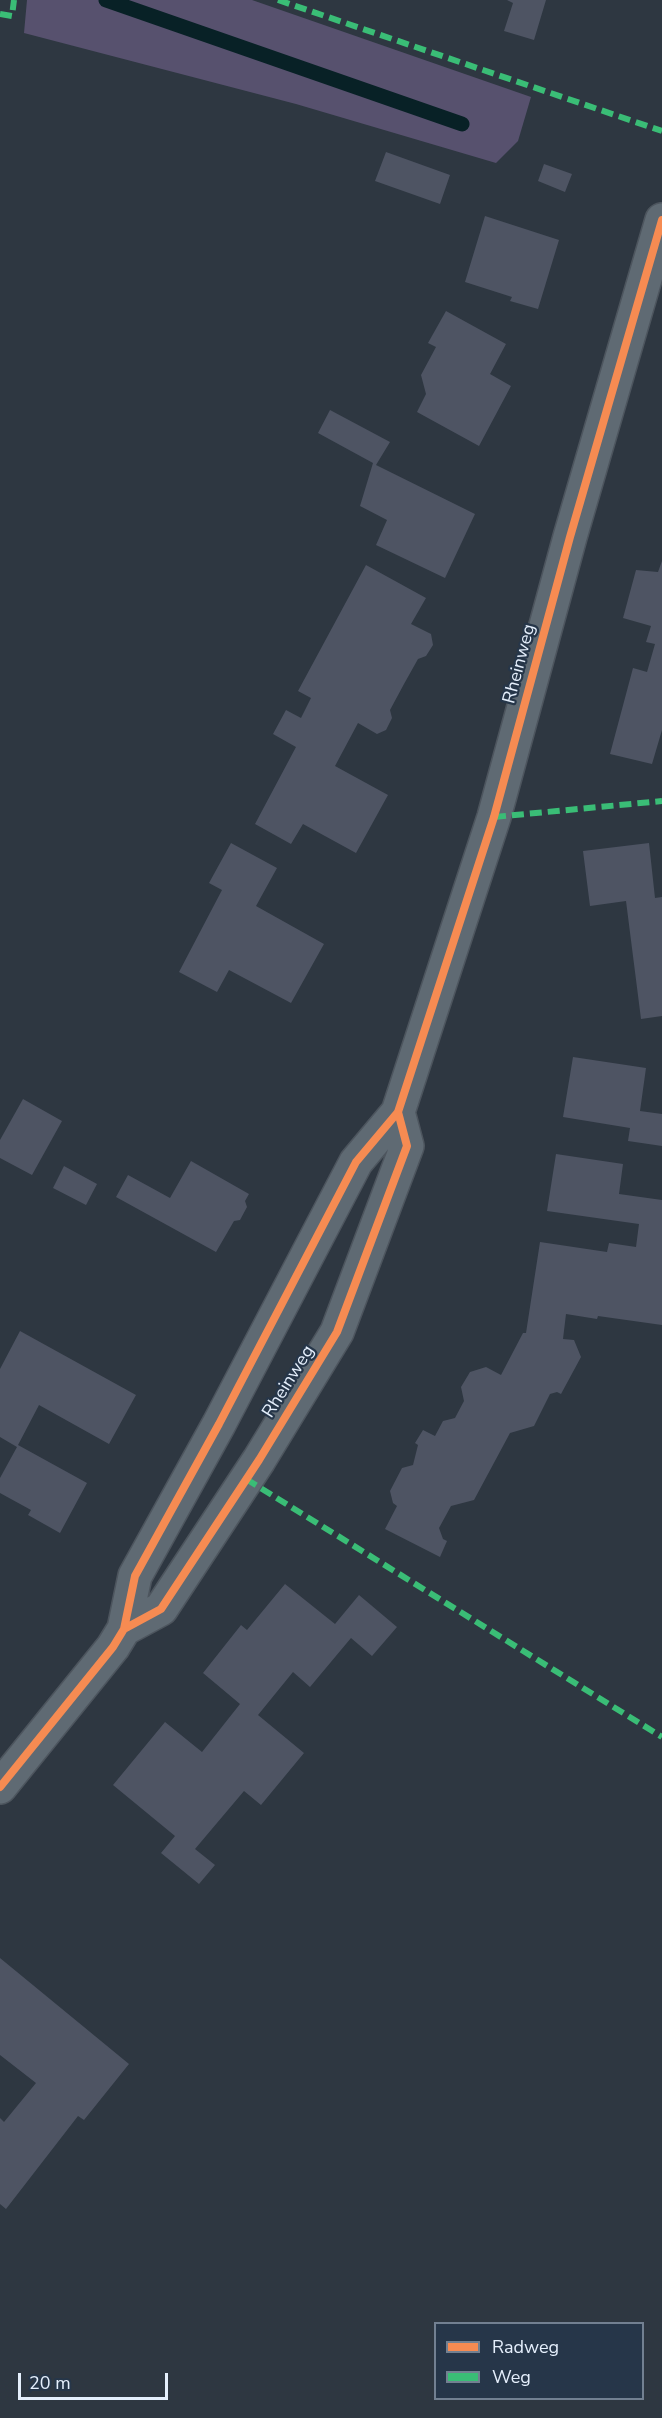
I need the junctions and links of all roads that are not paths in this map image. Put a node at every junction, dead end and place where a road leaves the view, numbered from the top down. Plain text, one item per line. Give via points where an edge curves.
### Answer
1 (662, 220) edge
2 (398, 1112) junction
3 (124, 1629) junction
4 (0, 1787) edge

1 - 2 main road, Rheinweg via 494,817
2 - 3 main road, Rheinweg via 356,1162 135,1576
2 - 3 main road, Rheinweg via 407,1146 337,1332 161,1609
3 - 4 main road, Rheinweg

